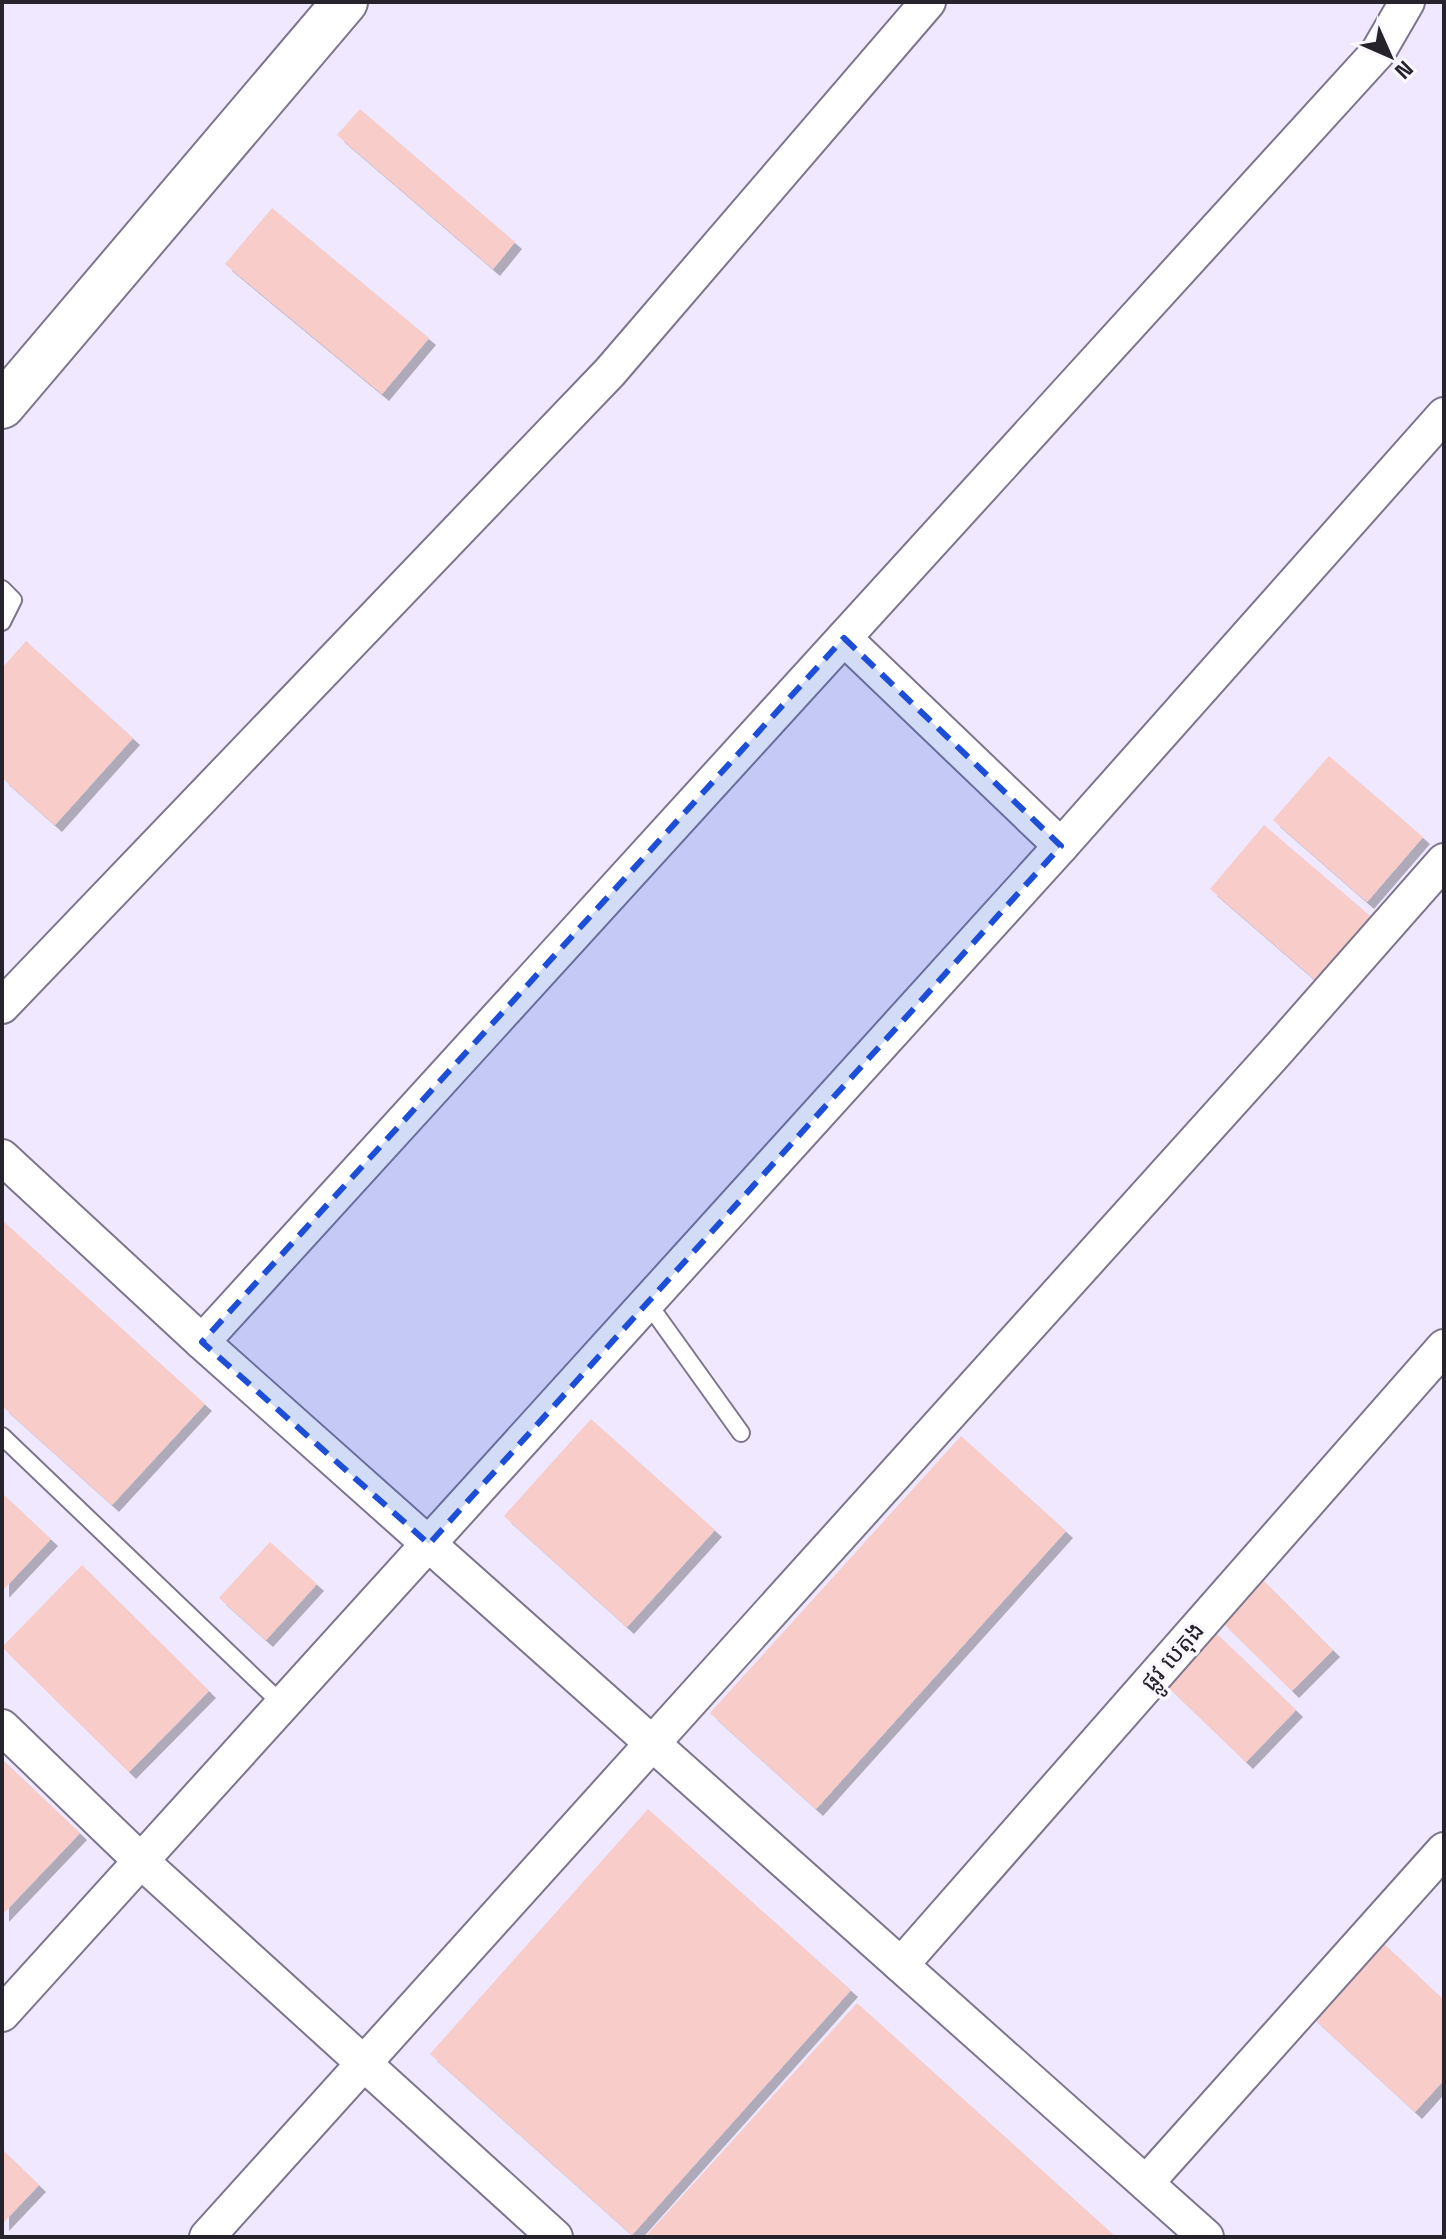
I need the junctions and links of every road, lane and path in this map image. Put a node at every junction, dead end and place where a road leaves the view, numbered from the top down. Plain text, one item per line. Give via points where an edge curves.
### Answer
1 (345, 2) edge
2 (928, 2) edge
3 (1407, 2) edge
4 (2, 406) edge
5 (1444, 415) edge
6 (2, 589) edge
7 (2, 622) edge
8 (844, 638) junction
9 (1061, 846) junction
10 (1444, 861) edge
11 (2, 1006) edge
12 (2, 1157) edge
13 (647, 1302) junction
14 (202, 1342) junction
15 (1444, 1347) edge
16 (741, 1433) dead end
17 (2, 1436) edge
18 (429, 1544) junction
19 (283, 1705) junction
20 (2, 1727) edge
21 (652, 1744) junction
22 (1444, 1850) edge
23 (141, 1861) junction
24 (901, 1965) junction
25 (2, 2014) edge
26 (364, 2063) junction
27 (1146, 2183) junction
28 (207, 2237) edge
29 (555, 2237) edge
30 (1206, 2237) edge

1 - 4 main road
2 - 11 street via 610,372
3 - 8 street via 1378,52
5 - 9 street
6 - 7 lane via 13,600
8 - 9 street
8 - 14 street
9 - 13 street
10 - 21 street
12 - 14 street
13 - 16 lane
13 - 18 street
14 - 18 street
15 - 24 street, ផ្លូវ បេតុង
17 - 19 lane
18 - 19 street
18 - 21 street
19 - 23 street
20 - 23 street
21 - 24 street
21 - 26 street
22 - 27 street
23 - 25 street
23 - 26 street
24 - 27 street
26 - 28 street
26 - 29 street
27 - 30 street

